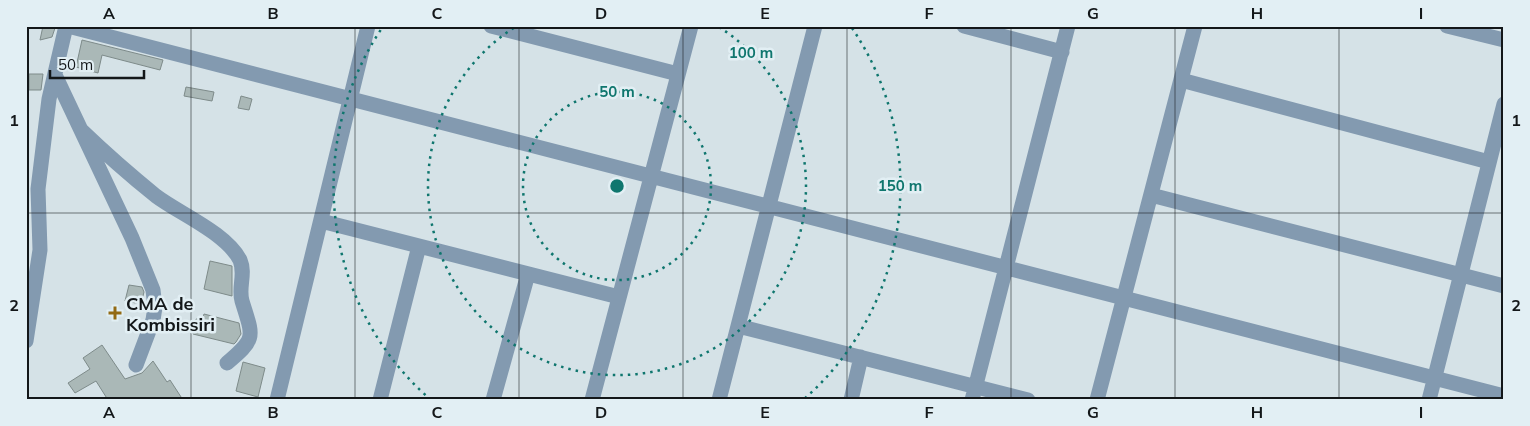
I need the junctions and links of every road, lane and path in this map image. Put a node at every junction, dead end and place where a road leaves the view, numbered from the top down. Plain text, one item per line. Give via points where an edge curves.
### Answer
1 (67, 26) edge
2 (368, 26) edge
3 (491, 26) edge
4 (690, 26) edge
5 (815, 26) edge
6 (964, 26) edge
7 (1068, 26) edge
8 (1195, 26) edge
9 (1447, 26) edge
10 (1460, 28) edge
11 (1504, 40) edge
12 (1062, 52) junction
13 (678, 74) junction
14 (55, 75) junction
15 (1181, 80) junction
16 (350, 100) junction
17 (1504, 104) edge
18 (81, 130) junction
19 (1489, 162) junction
20 (651, 177) junction
21 (1151, 194) junction
22 (768, 207) junction
23 (321, 221) junction
24 (419, 246) junction
25 (40, 250) junction
26 (26, 263) edge
27 (1006, 268) junction
28 (528, 274) junction
29 (1460, 274) junction
30 (1504, 286) edge
31 (619, 297) junction
32 (1124, 298) junction
33 (738, 326) junction
34 (26, 341) edge
35 (861, 357) junction
36 (228, 363) dead end
37 (136, 365) dead end
38 (1434, 378) junction
39 (974, 393) edge
40 (1504, 396) edge
41 (277, 400) edge
42 (380, 400) edge
43 (493, 400) edge
44 (592, 400) edge
45 (719, 400) edge
46 (851, 400) edge
47 (1028, 400) edge
48 (1097, 400) edge
49 (1429, 400) edge

1 - 14 street
1 - 16 street
2 - 16 street
3 - 13 street
4 - 13 street
5 - 22 street
6 - 12 street
7 - 12 street
8 - 15 street
9 - 10 street
10 - 11 street
12 - 27 street
13 - 20 street
14 - 18 street
14 - 25 street via 38,189
15 - 19 street
15 - 21 street
16 - 20 street
16 - 23 street
17 - 19 street
18 - 36 street via 158,197 233,249 243,271 241,293 252,335 247,346
18 - 37 street via 153,290 156,307
19 - 29 street
20 - 22 street
20 - 31 street
21 - 29 street
21 - 32 street
22 - 27 street
22 - 33 street
23 - 24 street
23 - 41 street
24 - 28 street
24 - 42 street
25 - 26 street
25 - 34 street
27 - 32 street
27 - 39 street
28 - 31 street
28 - 43 street
29 - 30 street
29 - 38 street
31 - 44 street
32 - 38 street
32 - 48 street
33 - 35 street
33 - 45 street
35 - 39 street
35 - 46 street
38 - 40 street
38 - 49 street
39 - 47 street

